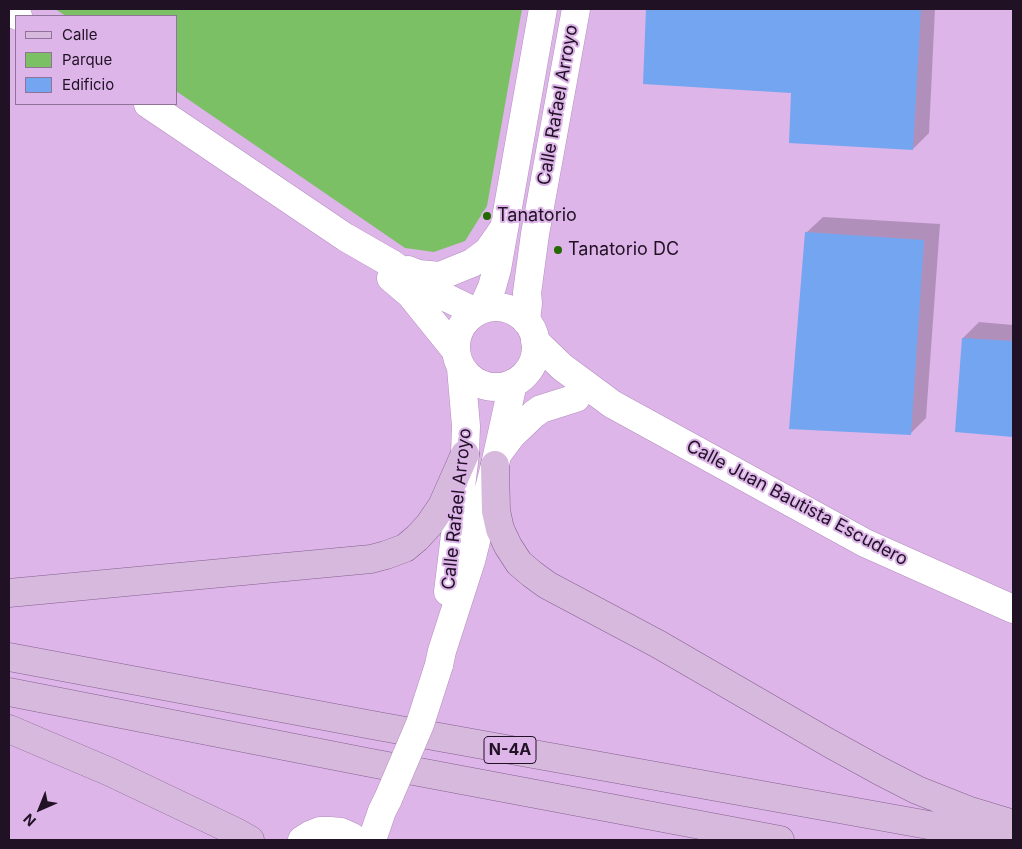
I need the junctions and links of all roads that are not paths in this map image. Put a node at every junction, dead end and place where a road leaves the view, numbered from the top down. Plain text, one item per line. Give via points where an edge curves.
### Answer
1 (543, 9) edge
2 (576, 9) edge
3 (149, 105) edge
4 (504, 227) junction
5 (345, 237) junction
6 (392, 264) junction
7 (479, 311) junction
8 (530, 331) junction
9 (458, 360) junction
10 (514, 383) junction
11 (576, 398) junction
12 (612, 404) junction
13 (465, 454) junction
14 (496, 460) junction
15 (9, 593) edge
16 (1013, 609) edge
17 (9, 657) edge
18 (441, 658) junction
19 (9, 692) edge
20 (9, 729) edge
21 (1013, 824) edge
22 (359, 839) edge
23 (250, 840) edge
24 (302, 840) edge
25 (780, 840) edge
26 (1012, 840) edge

1 - 4 street, Calle Rafael Arroyo
2 - 8 street, Calle Rafael Arroyo via 535,234 527,293
3 - 5 street
4 - 6 street via 488,251 472,263 440,276 418,274
4 - 7 street, Calle Rafael Arroyo via 492,287
5 - 6 street
5 - 9 street via 410,294
6 - 7 street via 434,292
7 - 8 street via 501,307 510,310
7 - 9 street via 467,319 459,331 456,339
8 - 10 street via 535,353 530,368
8 - 12 street, Calle Juan Bautista Escudero via 562,367
9 - 10 street via 466,375 484,386 500,387
9 - 13 street, Calle Rafael Arroyo via 466,426
10 - 11 street, Calle Juan Bautista Escudero via 539,394
10 - 14 street, Calle Rafael Arroyo
11 - 12 street, Calle Juan Bautista Escudero
11 - 14 street via 534,414 510,436
12 - 16 street, Calle Juan Bautista Escudero via 865,543
13 - 15 main road via 442,506 429,526 405,548 386,555
13 - 18 street, Calle Rafael Arroyo
14 - 18 street, Calle Rafael Arroyo via 471,561
14 - 21 main road via 496,511 500,529 519,563 547,585 917,790
17 - 26 main road, N-4A
18 - 22 street, Calle Rafael Arroyo, bridge via 420,724 385,805 362,830
19 - 25 main road, N-4A
20 - 23 main road via 110,772
22 - 24 street via 330,831

